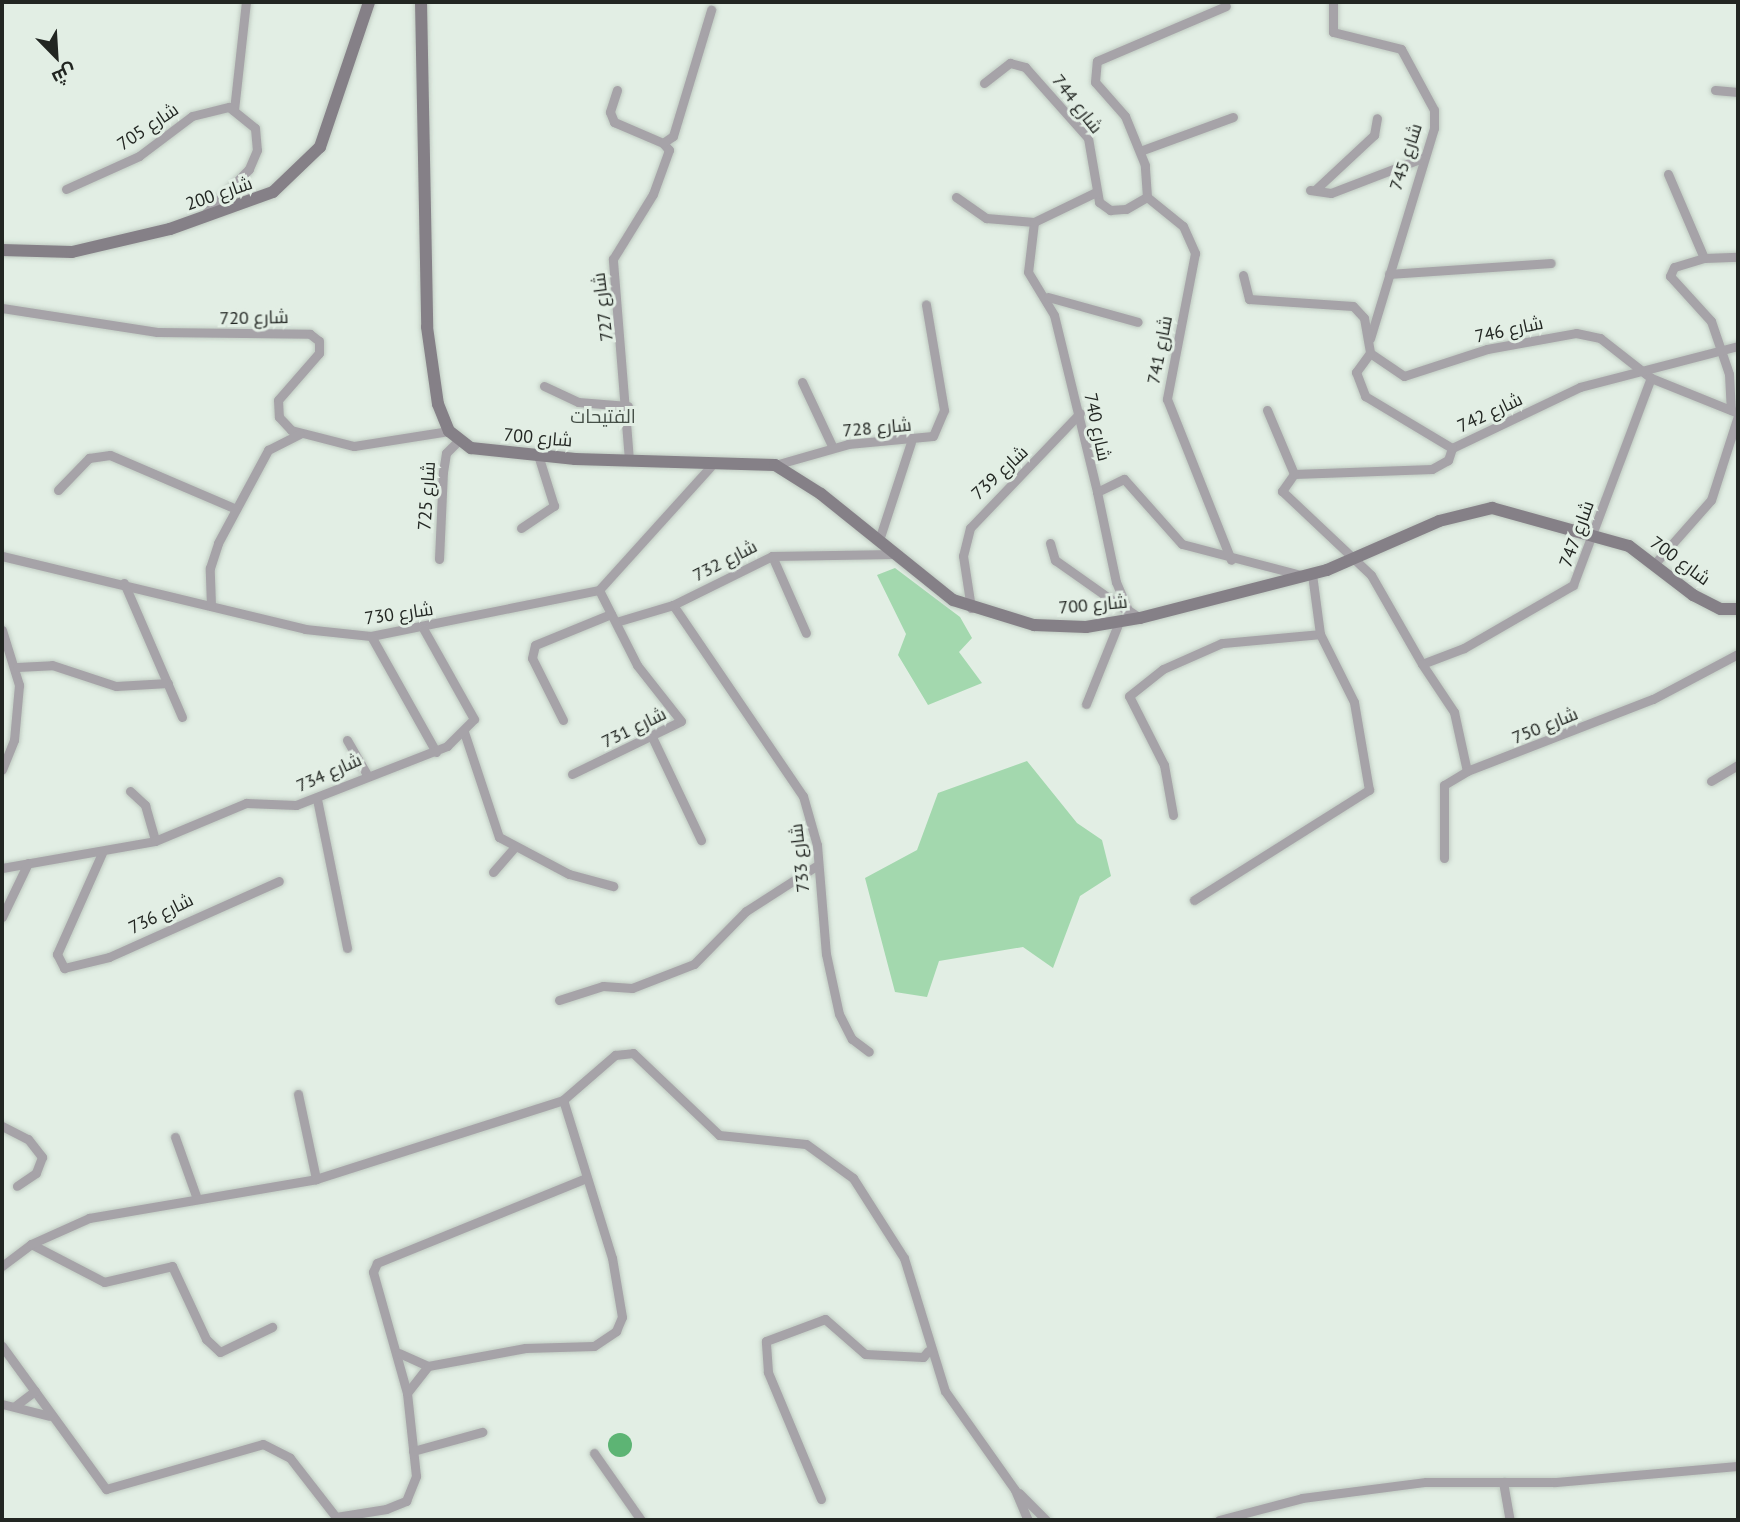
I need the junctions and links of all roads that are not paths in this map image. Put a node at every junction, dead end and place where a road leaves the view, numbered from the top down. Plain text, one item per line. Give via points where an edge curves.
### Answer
1 (246, 2) edge
2 (369, 2) edge
3 (421, 2) edge
4 (1333, 2) edge
5 (1226, 6) dead end
6 (711, 10) dead end
7 (984, 83) dead end
8 (617, 90) dead end
9 (1715, 90) dead end
10 (1738, 92) edge
11 (234, 110) junction
12 (1233, 117) dead end
13 (1377, 118) dead end
14 (663, 143) junction
15 (1140, 151) junction
16 (1422, 158) junction
17 (1668, 174) dead end
18 (66, 189) dead end
19 (1094, 193) junction
20 (956, 197) dead end
21 (1147, 197) junction
22 (200, 220) junction
23 (1034, 222) junction
24 (2, 250) edge
25 (1738, 257) edge
26 (1704, 258) junction
27 (1551, 263) dead end
28 (1389, 274) junction
29 (1243, 275) dead end
30 (1048, 297) junction
31 (926, 305) dead end
32 (2, 308) edge
33 (1138, 322) dead end
34 (1370, 338) junction
35 (1738, 346) edge
36 (1718, 347) junction
37 (1370, 353) junction
38 (1633, 369) junction
39 (1651, 378) junction
40 (802, 382) dead end
41 (544, 386) dead end
42 (628, 406) junction
43 (1267, 410) dead end
44 (1080, 413) junction
45 (1736, 413) edge
46 (301, 434) junction
47 (453, 437) junction
48 (911, 442) junction
49 (833, 448) junction
50 (1452, 448) junction
51 (538, 455) junction
52 (629, 460) junction
53 (775, 465) junction
54 (710, 467) junction
55 (1294, 474) junction
56 (58, 490) dead end
57 (1097, 492) junction
58 (236, 509) junction
59 (521, 528) dead end
60 (1595, 534) junction
61 (879, 540) junction
62 (1050, 543) dead end
63 (895, 554) junction
64 (2, 556) edge
65 (772, 556) junction
66 (439, 559) dead end
67 (1352, 559) junction
68 (1231, 560) junction
69 (1657, 561) junction
70 (1307, 574) junction
71 (124, 583) junction
72 (599, 590) junction
73 (673, 605) junction
74 (211, 606) junction
75 (971, 608) junction
76 (1738, 609) edge
77 (1128, 610) junction
78 (614, 618) junction
79 (1140, 618) junction
80 (1119, 622) junction
81 (423, 628) junction
82 (2, 630) edge
83 (806, 633) dead end
84 (1320, 634) junction
85 (371, 636) junction
86 (1738, 654) edge
87 (1422, 664) junction
88 (17, 667) junction
89 (168, 683) junction
90 (1086, 704) dead end
91 (182, 717) dead end
92 (563, 720) dead end
93 (464, 732) junction
94 (653, 739) junction
95 (347, 740) dead end
96 (436, 752) junction
97 (1738, 765) edge
98 (2, 770) edge
99 (1467, 771) junction
100 (367, 774) junction
101 (572, 774) dead end
102 (1711, 780) dead end
103 (130, 791) dead end
104 (317, 799) junction
105 (1173, 815) dead end
106 (701, 839) dead end
107 (155, 841) junction
108 (515, 847) junction
109 (102, 853) junction
110 (1444, 858) dead end
111 (28, 863) junction
112 (816, 866) junction
113 (2, 868) edge
114 (494, 872) dead end
115 (279, 881) dead end
116 (613, 886) dead end
117 (1194, 900) dead end
118 (2, 917) edge
119 (347, 948) dead end
120 (559, 1000) dead end
121 (869, 1052) dead end
122 (298, 1094) dead end
123 (563, 1100) junction
124 (2, 1126) edge
125 (175, 1137) dead end
126 (586, 1178) junction
127 (316, 1179) junction
128 (16, 1185) dead end
129 (196, 1196) junction
130 (31, 1244) junction
131 (2, 1266) edge
132 (272, 1327) dead end
133 (924, 1336) junction
134 (2, 1346) edge
135 (928, 1351) junction
136 (399, 1353) junction
137 (909, 1356) junction
138 (428, 1366) junction
139 (35, 1391) junction
140 (407, 1393) junction
141 (2, 1404) edge
142 (15, 1406) junction
143 (50, 1416) junction
144 (482, 1432) dead end
145 (413, 1451) junction
146 (594, 1453) dead end
147 (1738, 1466) edge
148 (1503, 1482) junction
149 (1015, 1490) junction
150 (821, 1499) dead end
151 (641, 1520) edge
152 (1028, 1520) edge
153 (1046, 1520) edge
154 (1219, 1520) edge
155 (1510, 1520) edge

1 - 11 street
2 - 22 main road, شارع 200 via 313,160 255,202
3 - 47 main road via 426,327 438,404
4 - 16 street, شارع 745 via 1334,32 1396,45 1422,80 1435,119
5 - 15 street, شارع 744 via 1097,61 1095,82 1125,116
6 - 14 street, شارع 727 via 673,136
7 - 19 street, شارع 744 via 1017,62 1040,80 1088,138
8 - 14 street via 610,111 614,122
9 - 10 street
11 - 18 street, شارع 705 via 215,107 191,116 139,156
11 - 22 street via 258,134 254,160
12 - 15 street
13 - 16 street via 1374,135 1312,190 1331,193
14 - 42 street, شارع 727 via 669,150 653,194 613,259
15 - 21 street, شارع 744
16 - 28 street, شارع 745
17 - 26 street
19 - 21 street via 1110,210
19 - 23 street
20 - 23 street via 986,218
21 - 68 street, شارع 741 via 1183,226 1195,253 1167,399
22 - 24 main road, شارع 200 via 72,252
23 - 30 street, شارع 740 via 1028,272 1035,289
25 - 26 street
26 - 36 street via 1674,267 1670,276 1711,321
27 - 28 street
28 - 34 street, شارع 745
29 - 34 street via 1249,299 1353,306
30 - 33 street
30 - 44 street, شارع 740
31 - 48 street, شارع 728 via 944,410 933,436
32 - 46 street, شارع 720 via 157,332 310,334 319,341 319,353 282,392 277,408 284,424
34 - 37 street
35 - 36 street, شارع 742
36 - 38 street, شارع 742
36 - 45 street
37 - 38 street, شارع 746 via 1394,373 1416,376 1487,349 1581,333 1603,340
37 - 50 street via 1356,372 1365,396
38 - 39 street, شارع 746
38 - 50 street, شارع 742
39 - 45 street
39 - 60 street, شارع 747
40 - 49 street
41 - 42 street via 578,402
42 - 52 street, شارع 727
43 - 55 street
44 - 57 street, شارع 740
44 - 75 street, شارع 739 via 970,528 963,556
45 - 69 street via 1711,500
46 - 47 street via 354,446
46 - 58 street via 268,450
47 - 51 main road, شارع 700
47 - 66 street, شارع 725 via 443,472
48 - 49 street, شارع 728
48 - 61 street
49 - 53 street, شارع 728
50 - 55 street, شارع 742 via 1448,460 1416,472
51 - 52 main road, شارع 700
51 - 59 street via 554,506
52 - 54 main road, شارع 700
53 - 54 main road, شارع 700
53 - 61 main road, شارع 700
54 - 72 street
55 - 67 street via 1281,486 1293,507
56 - 58 street via 89,458 110,455
57 - 68 street, شارع 740 via 1118,480 1130,482 1182,544
57 - 77 street via 1102,535
58 - 74 street via 213,556
60 - 67 main road, شارع 700 via 1492,508 1439,521
60 - 69 main road, شارع 700
60 - 87 street, شارع 747 via 1564,594
61 - 63 main road, شارع 700
62 - 77 street via 1055,560
63 - 65 street, شارع 732
63 - 75 main road, شارع 700
64 - 71 street, شارع 730
65 - 73 street, شارع 732
65 - 83 street
67 - 70 main road, شارع 700
67 - 87 street via 1371,575
68 - 70 street, شارع 740
69 - 76 main road, شارع 700 via 1693,595 1721,609
70 - 79 main road, شارع 700
70 - 84 street
71 - 74 street, شارع 730
71 - 89 street
72 - 78 street, شارع 731
72 - 81 street, شارع 730
73 - 78 street, شارع 732
73 - 112 street, شارع 733 via 803,796 817,845
74 - 85 street, شارع 730 via 305,629
75 - 80 main road, شارع 700 via 1034,625
77 - 79 street
78 - 92 street, شارع 732 via 535,645 531,658
78 - 94 street, شارع 731 via 642,673 680,716 679,726
79 - 80 main road, شارع 700
80 - 90 street
81 - 85 street, شارع 730
81 - 93 street via 472,713
82 - 88 street
84 - 105 street via 1222,643 1163,669 1129,696 1164,765
84 - 117 street via 1354,702 1367,793
85 - 96 street
86 - 99 street, شارع 750 via 1653,699
87 - 99 street via 1454,712
88 - 89 street via 52,665 116,686
88 - 98 street via 18,713
89 - 91 street
93 - 96 street, شارع 734
93 - 108 street via 494,826
94 - 101 street, شارع 731
94 - 106 street
95 - 100 street
96 - 100 street, شارع 734
97 - 102 street
99 - 110 street via 1444,785
100 - 104 street, شارع 734
103 - 107 street via 145,805
104 - 107 street, شارع 734 via 224,808
104 - 119 street
107 - 109 street, شارع 734
108 - 114 street
108 - 116 street
109 - 111 street, شارع 734
109 - 115 street, شارع 736 via 57,963 69,969 109,957
111 - 113 street, شارع 734
111 - 118 street
112 - 120 street via 746,911 701,961 632,988 603,986
112 - 121 street, شارع 733 via 839,1014 852,1039
122 - 127 street
123 - 126 street
123 - 127 street
123 - 133 street via 615,1055 633,1053 719,1135 783,1140 824,1152 853,1178 892,1233
124 - 128 street via 28,1139 42,1157 36,1173
125 - 129 street
126 - 136 street via 377,1263 373,1272
126 - 138 street via 612,1258 622,1317 607,1342 505,1350
127 - 129 street
129 - 130 street via 103,1214
130 - 131 street
130 - 132 street via 104,1282 153,1266 172,1266 206,1339 220,1352
133 - 135 street
133 - 137 street
134 - 139 street
135 - 137 street
135 - 149 street via 945,1391
136 - 138 street
136 - 140 street
137 - 150 street via 865,1353 825,1319 766,1340 768,1371
138 - 140 street
139 - 142 street
139 - 143 street
140 - 145 street
141 - 142 street
142 - 143 street
143 - 145 street via 106,1489 263,1444 290,1458 336,1517 406,1501 414,1485
144 - 145 street
146 - 151 street
147 - 148 street
148 - 154 street via 1426,1482 1302,1498
148 - 155 street
149 - 152 street
149 - 153 street

